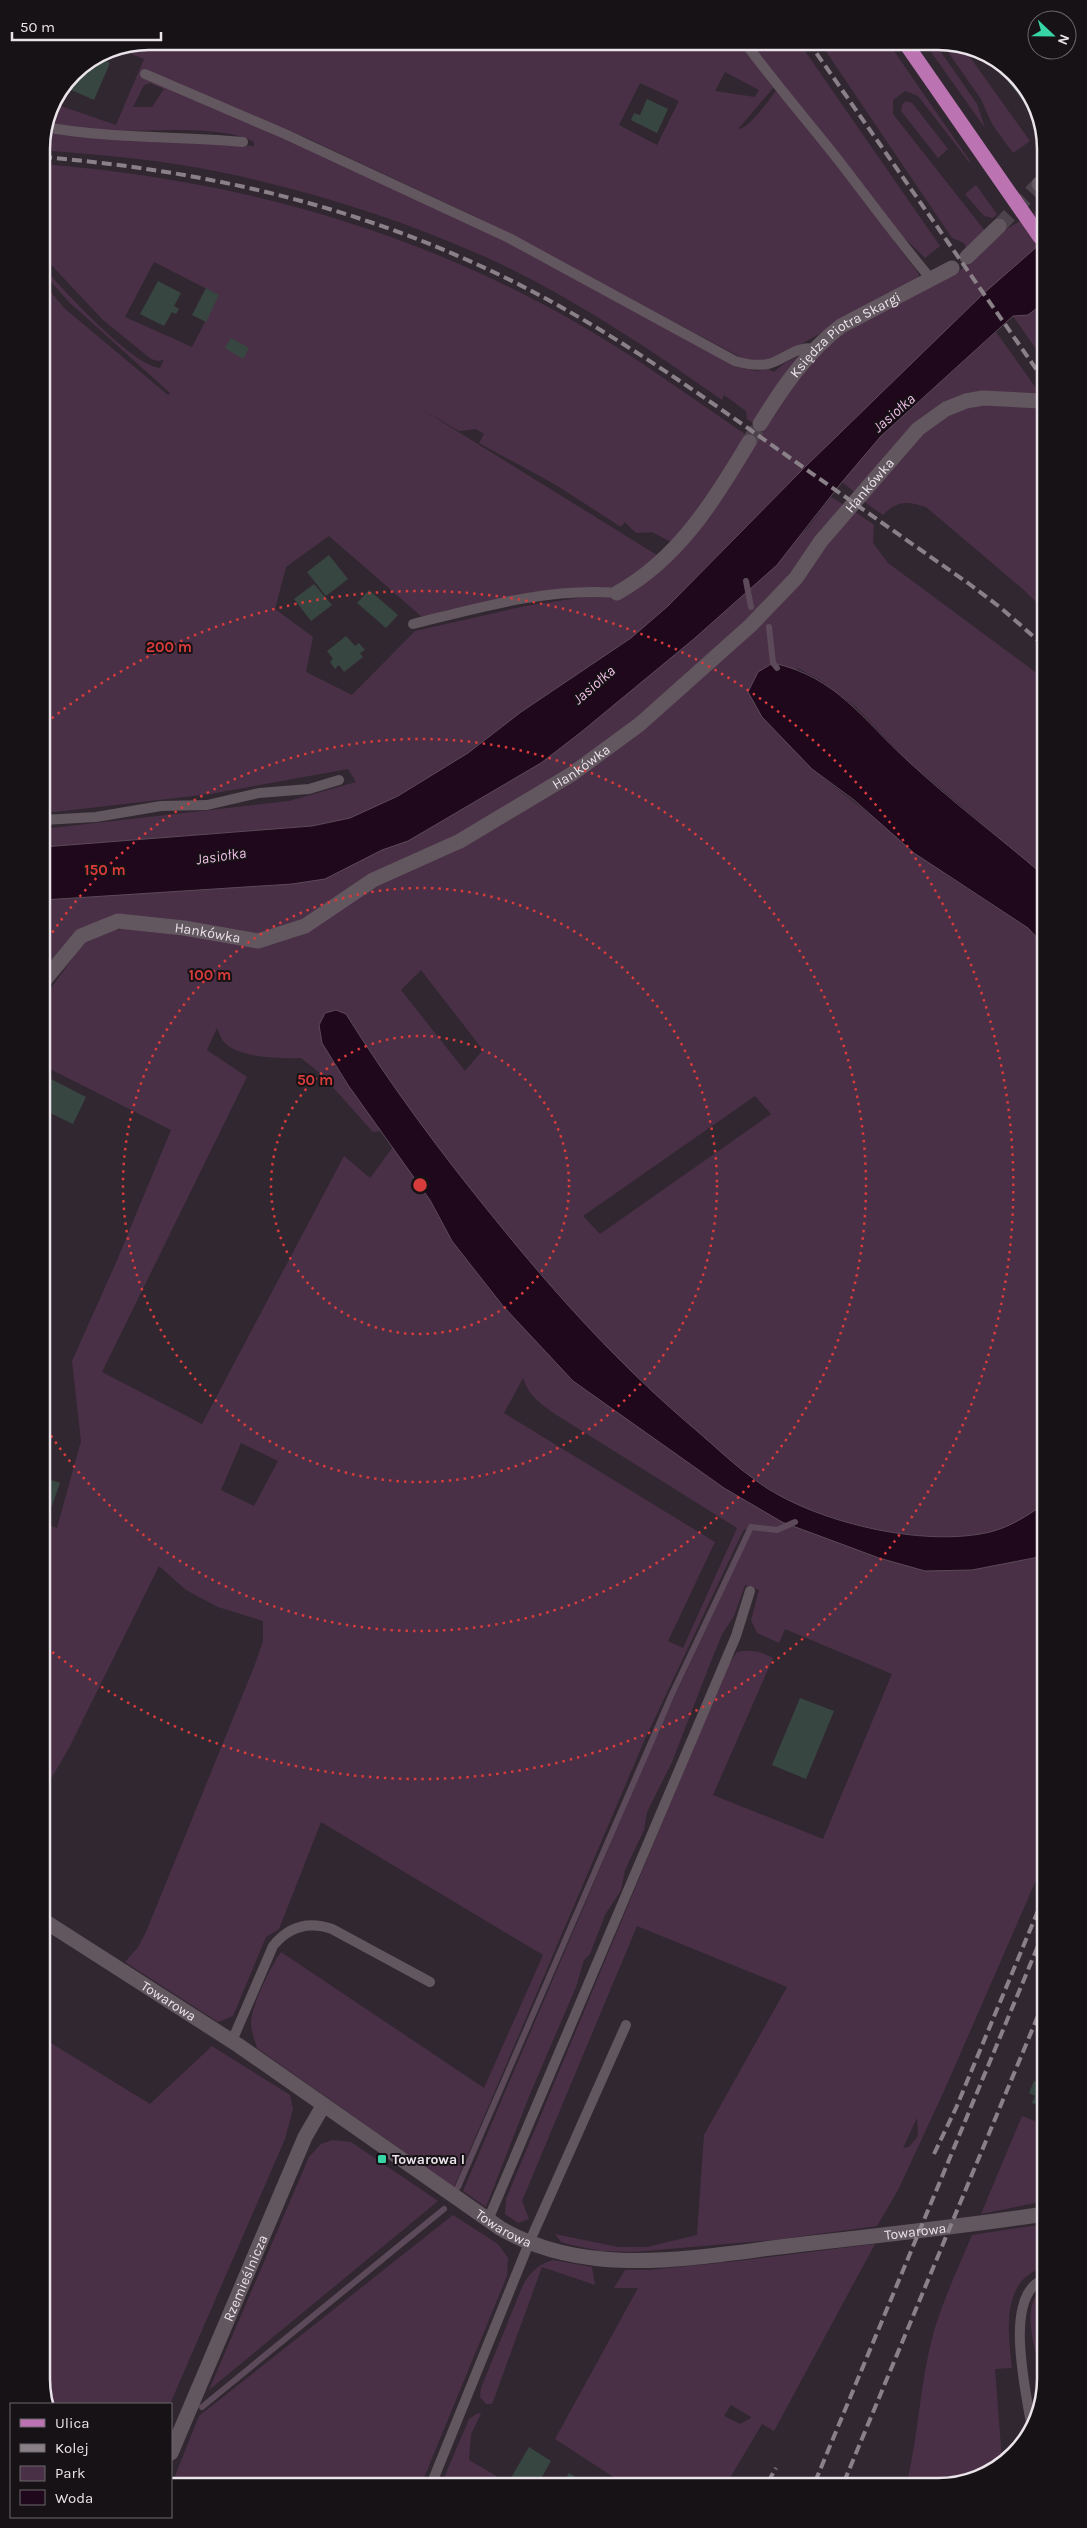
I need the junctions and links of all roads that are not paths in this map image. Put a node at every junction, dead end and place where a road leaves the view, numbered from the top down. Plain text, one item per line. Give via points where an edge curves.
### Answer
1 (750, 50) edge
2 (910, 50) edge
3 (145, 74) dead end
4 (52, 127) edge
5 (243, 142) dead end
6 (999, 226) tunnel mouth
7 (1037, 233) edge
8 (967, 257) dead end
9 (952, 268) dead end
10 (931, 280) junction
11 (813, 350) junction
12 (1037, 401) edge
13 (760, 424) tunnel mouth
14 (749, 442) tunnel mouth
15 (617, 593) joint
16 (413, 624) dead end
17 (339, 780) dead end
18 (50, 820) edge
19 (50, 975) edge
20 (750, 1591) dead end
21 (50, 1925) edge
22 (430, 1982) dead end
23 (626, 2025) dead end
24 (232, 2041) junction
25 (323, 2106) junction
26 (1037, 2215) edge
27 (488, 2220) junction
28 (529, 2243) junction
29 (1037, 2285) edge
30 (1030, 2415) edge
31 (172, 2451) edge
32 (434, 2478) edge

1 - 10 lane
2 - 7 main road
3 - 11 lane via 285,134 510,238 735,361 768,364 803,349
4 - 5 lane via 92,134
6 - 8 street
9 - 10 street, Księdza Piotra Skargi
10 - 11 street, Księdza Piotra Skargi via 841,326
11 - 13 street, Księdza Piotra Skargi
12 - 19 street, Hankówka via 983,398 966,401 946,409 918,429 821,541 796,578 751,625 640,724 580,769 460,841 373,880 305,926 258,940 118,921 81,936
14 - 15 street via 691,531 655,567
15 - 16 lane via 596,591 538,598 486,606
17 - 18 lane via 309,789 260,793 207,805 161,806 96,817
20 - 27 lane via 736,1636
21 - 24 street, Towarowa
22 - 24 lane via 332,1929 317,1924 305,1925 284,1934 273,1946
23 - 28 lane
24 - 25 street, Towarowa
25 - 27 street, Towarowa
25 - 31 street, Rzemieślnicza via 305,2136
26 - 28 street, Towarowa via 650,2261 571,2256
27 - 28 street, Towarowa
28 - 32 lane
29 - 30 lane via 1031,2289 1020,2315

